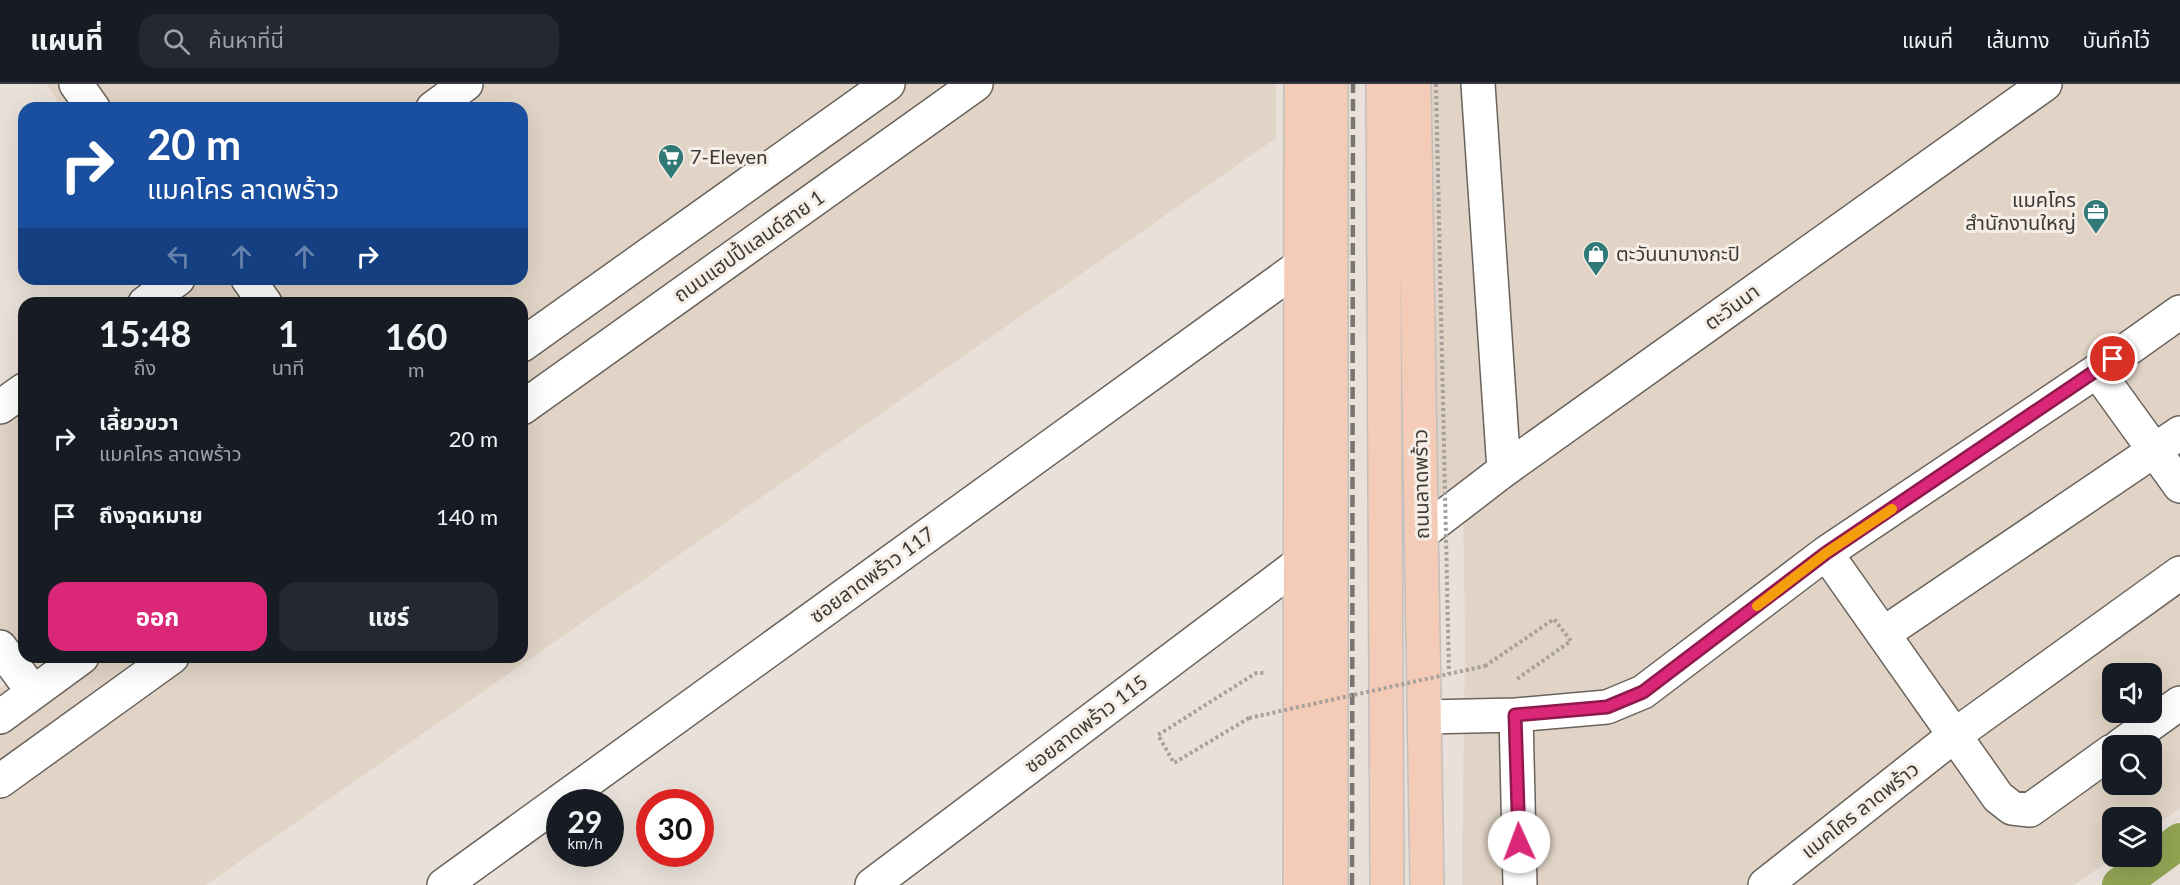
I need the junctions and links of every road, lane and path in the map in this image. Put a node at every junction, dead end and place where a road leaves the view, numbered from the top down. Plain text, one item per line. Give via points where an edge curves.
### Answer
1 (76, 84) edge
2 (466, 84) edge
3 (888, 84) edge
4 (976, 84) edge
5 (1301, 84) edge
6 (1331, 84) edge
7 (1383, 84) edge
8 (1414, 84) edge
9 (1437, 84) edge
10 (1478, 84) edge
11 (2045, 84) edge
12 (89, 102) edge
13 (441, 102) edge
14 (1300, 266) junction
15 (170, 285) edge
16 (153, 297) edge
17 (2180, 312) edge
18 (528, 341) edge
19 (2097, 371) junction
20 (18, 394) edge
21 (528, 404) edge
22 (0, 407) edge
23 (2167, 442) edge
24 (1504, 470) junction
25 (2180, 486) edge
26 (1422, 533) junction
27 (1826, 553) junction
28 (1300, 563) junction
29 (2180, 573) edge
30 (1883, 634) junction
31 (0, 647) edge
32 (74, 663) edge
33 (164, 663) edge
34 (1256, 673) dead end
35 (1449, 674) junction
36 (33, 692) junction
37 (1512, 700) junction
38 (2180, 703) edge
39 (0, 717) edge
40 (1425, 717) junction
41 (1955, 735) junction
42 (2135, 735) edge
43 (2102, 758) edge
44 (0, 781) edge
45 (444, 885) edge
46 (872, 885) edge
47 (1300, 885) edge
48 (1331, 885) edge
49 (1388, 885) edge
50 (1427, 885) edge
51 (1520, 885) edge
52 (1765, 885) edge

1 - 12 street
2 - 13 street
3 - 18 street
4 - 21 street, ถนนแฮปปี้แลนด์สาย 1
5 - 14 main road
6 - 48 main road
7 - 49 main road
8 - 26 main road, ถนนลาดพร้าว
9 - 35 path, bridge
10 - 24 street
11 - 24 street, ตะวันนา
14 - 28 main road
14 - 45 street, ซอยลาดพร้าว 117
15 - 16 street
17 - 19 street
19 - 23 street
19 - 27 street
20 - 22 street
23 - 25 street
23 - 30 street
24 - 26 street, ตะวันนา
26 - 40 main road, ถนนลาดพร้าว
27 - 30 street
27 - 37 street via 1643,692 1607,707
28 - 46 street, ซอยลาดพร้าว 115
28 - 47 main road
29 - 41 street, แมคโคร ลาดพร้าว
30 - 41 street
31 - 36 street
32 - 36 street
33 - 44 street
34 - 35 path, bridge via 1158,735 1174,763 1249,718
35 - 37 path, bridge via 1485,666 1554,619 1572,641
36 - 39 street
37 - 40 street
37 - 51 street
38 - 42 street
40 - 50 main road, ถนนลาดพร้าว
41 - 43 street via 1998,797 2013,808 2030,810
41 - 52 street, แมคโคร ลาดพร้าว

